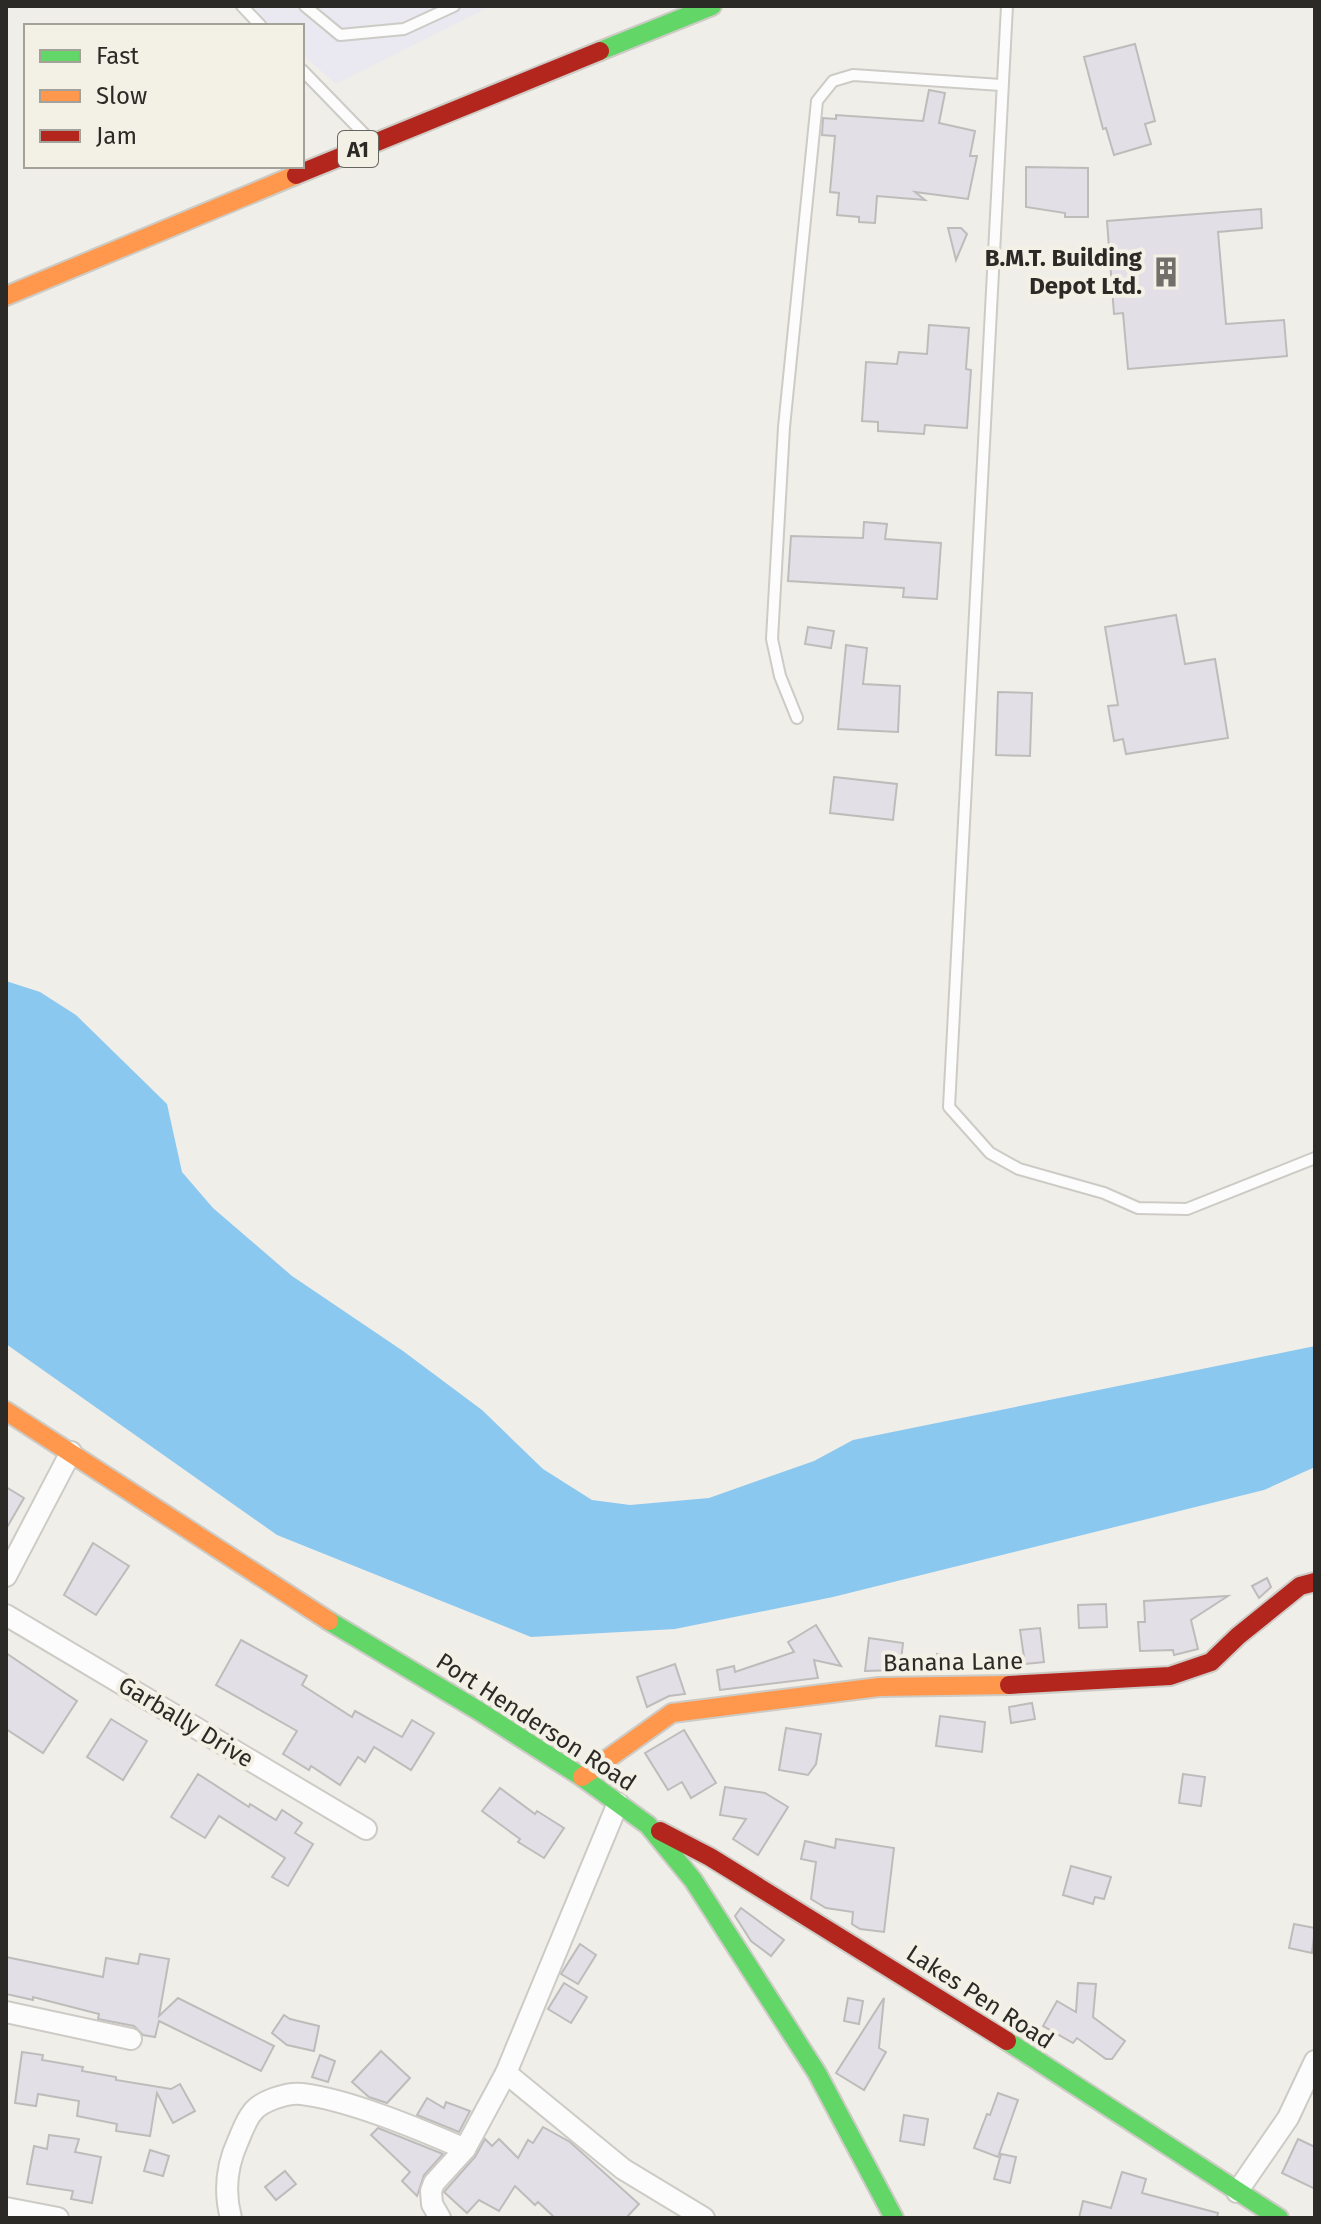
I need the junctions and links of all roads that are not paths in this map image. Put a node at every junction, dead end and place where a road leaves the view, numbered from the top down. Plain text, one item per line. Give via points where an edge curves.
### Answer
1 (242, 6) edge
2 (305, 6) edge
3 (454, 6) edge
4 (712, 6) edge
5 (1007, 6) edge
6 (259, 24) edge
7 (304, 72) edge
8 (1001, 85) junction
9 (373, 143) junction
10 (6, 296) edge
11 (797, 718) dead end
12 (1315, 1158) edge
13 (6, 1411) edge
14 (71, 1452) junction
15 (6, 1576) edge
16 (1315, 1582) edge
17 (6, 1615) edge
18 (582, 1777) junction
19 (618, 1803) junction
20 (648, 1825) junction
21 (366, 1829) dead end
22 (6, 2012) edge
23 (131, 2039) dead end
24 (1315, 2061) edge
25 (506, 2073) junction
26 (465, 2149) junction
27 (1237, 2192) junction
28 (6, 2208) edge
29 (58, 2218) edge
30 (231, 2218) edge
31 (440, 2218) edge
32 (704, 2218) edge
33 (894, 2218) edge
34 (1279, 2218) edge

1 - 6 lane
2 - 3 lane via 340,35 404,29
4 - 9 street, A1
5 - 8 lane
7 - 9 lane
8 - 11 lane via 853,75 833,81 817,101 784,427 772,639
8 - 12 lane via 949,1107 990,1153 1019,1169 1138,1208 1187,1209
9 - 10 street, A1
13 - 14 street, Port Henderson Road
14 - 15 street
14 - 18 street, Port Henderson Road via 317,1614
16 - 18 street, Banana Lane via 1300,1586 1211,1662 1170,1676 879,1687 672,1713
17 - 21 street, Garbally Drive
18 - 19 street, Port Henderson Road
19 - 20 street, Port Henderson Road
19 - 25 street
20 - 27 street, Lakes Pen Road via 929,1991
20 - 33 street, Port Henderson Road via 693,1880 817,2073
22 - 23 street
24 - 27 street via 1288,2118
25 - 26 street
25 - 32 street via 623,2169
26 - 30 street via 339,2103 299,2093 277,2098 252,2111 233,2151 227,2179
26 - 31 street via 431,2191
27 - 34 street, Lakes Pen Road
28 - 29 street

